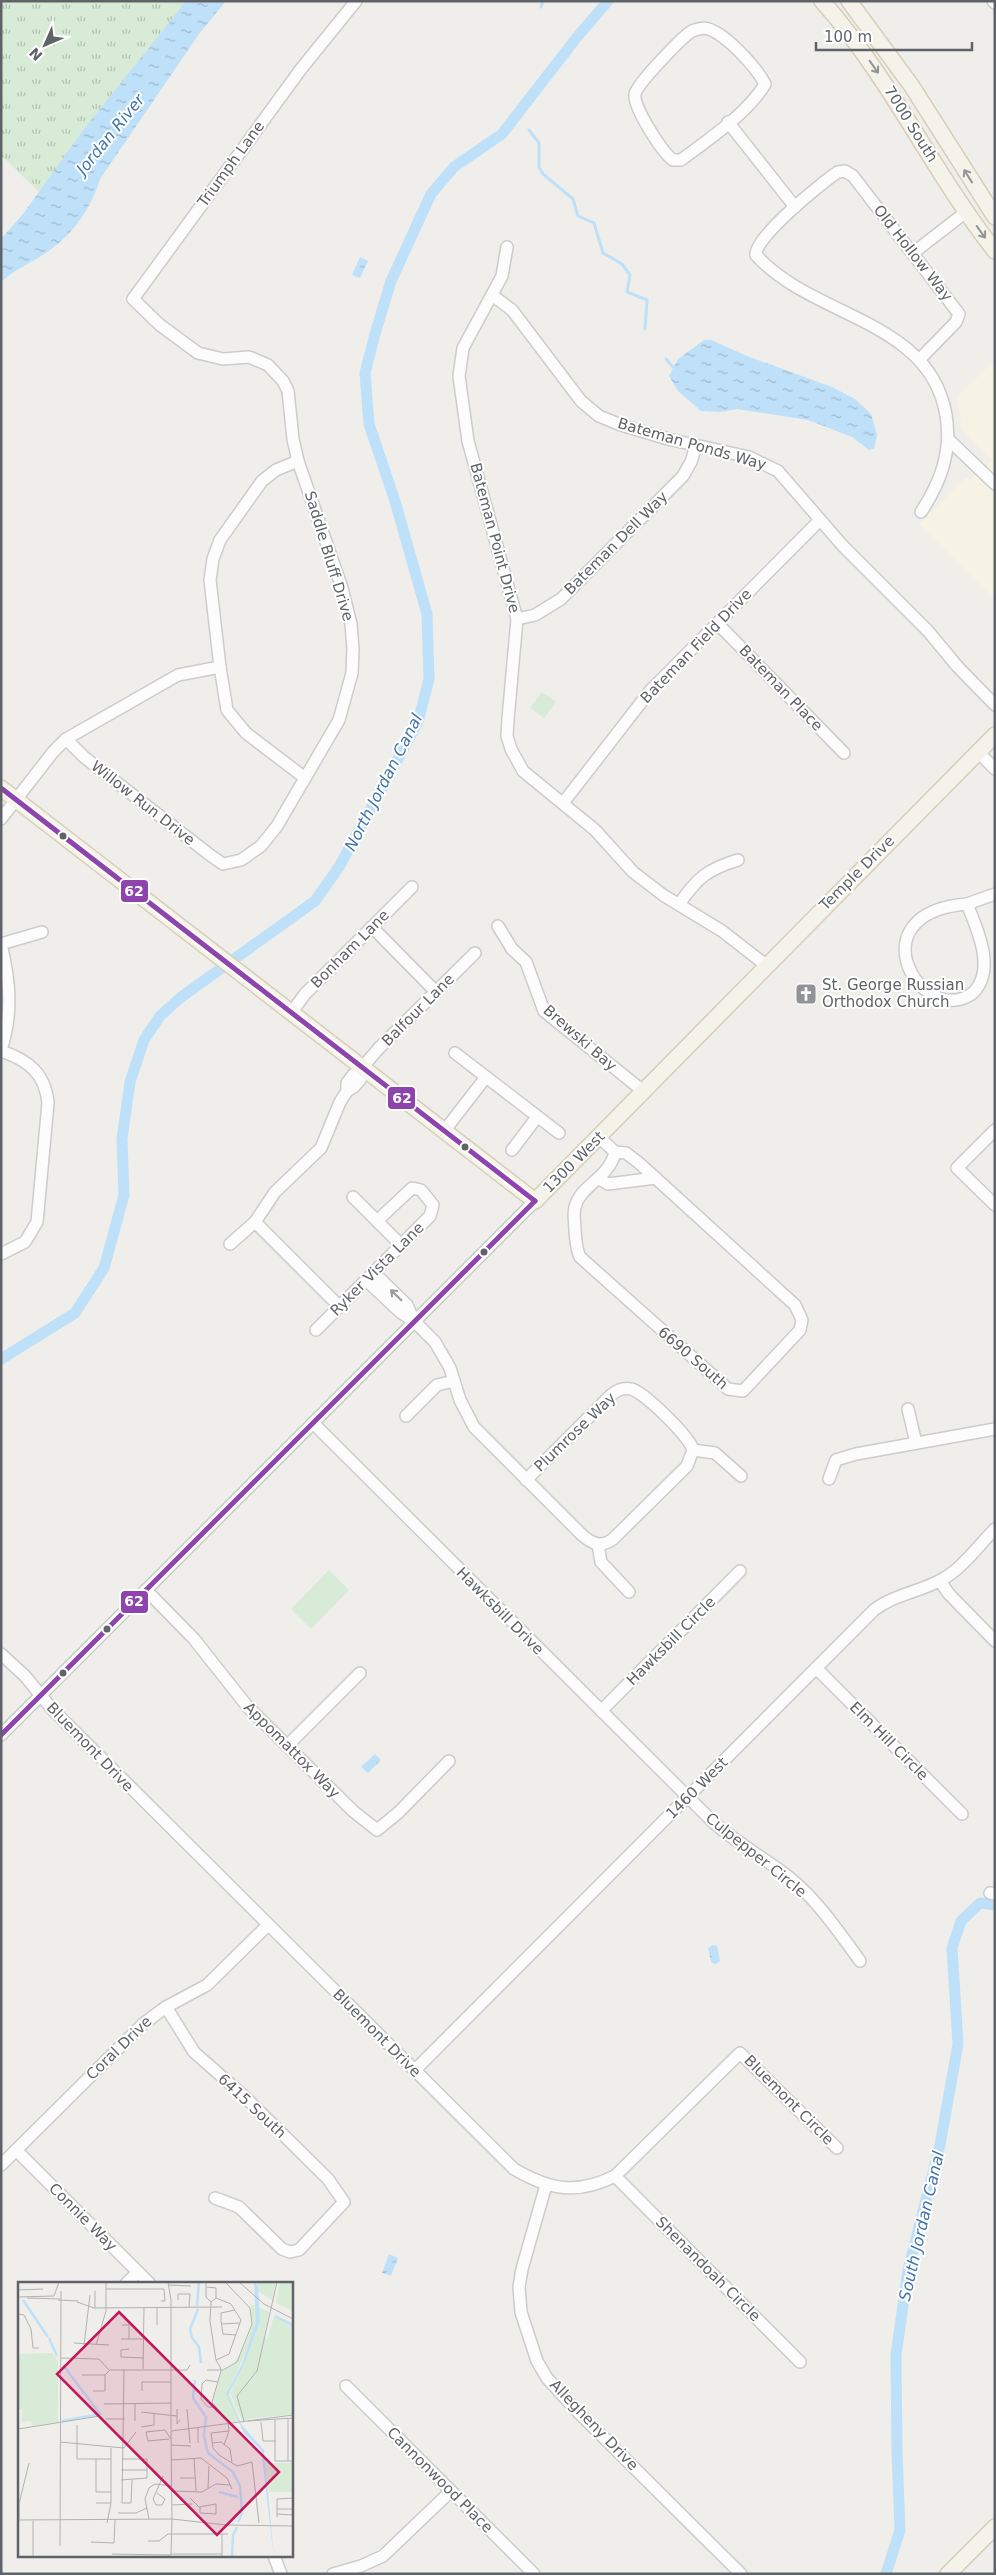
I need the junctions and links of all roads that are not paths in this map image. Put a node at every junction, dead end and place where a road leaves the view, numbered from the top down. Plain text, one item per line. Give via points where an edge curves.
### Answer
1 (356, 1) edge
2 (822, 1) edge
3 (849, 1) edge
4 (728, 122) junction
5 (795, 207) junction
6 (966, 212) junction
7 (995, 217) edge
8 (507, 246) dead end
9 (995, 251) edge
10 (913, 253) junction
11 (492, 295) junction
12 (920, 359) junction
13 (283, 381) joint
14 (949, 440) junction
15 (696, 446) junction
16 (298, 461) junction
17 (995, 484) edge
18 (920, 512) dead end
19 (820, 521) junction
20 (517, 619) junction
21 (718, 624) junction
22 (220, 668) junction
23 (995, 705) edge
24 (995, 735) edge
25 (66, 739) junction
26 (978, 752) junction
27 (844, 753) dead end
28 (995, 768) edge
29 (305, 778) junction
30 (1, 788) edge
31 (16, 799) junction
32 (563, 803) junction
33 (1, 818) edge
34 (738, 860) dead end
35 (223, 864) joint
36 (412, 887) dead end
37 (995, 894) edge
38 (680, 903) junction
39 (967, 904) junction
40 (498, 926) dead end
41 (372, 927) junction
42 (42, 932) dead end
43 (475, 953) dead end
44 (768, 966) junction
45 (436, 992) junction
46 (290, 1013) junction
47 (722, 1013) joint
48 (1, 1050) edge
49 (455, 1053) dead end
50 (362, 1068) junction
51 (486, 1077) junction
52 (644, 1091) junction
53 (538, 1117) junction
54 (445, 1130) junction
55 (995, 1130) edge
56 (559, 1133) dead end
57 (599, 1137) junction
58 (512, 1150) dead end
59 (615, 1152) junction
60 (656, 1178) junction
61 (599, 1179) junction
62 (352, 1197) dead end
63 (535, 1201) junction
64 (995, 1206) edge
65 (377, 1221) junction
66 (255, 1222) junction
67 (230, 1244) dead end
68 (401, 1245) junction
69 (1, 1254) edge
70 (370, 1276) junction
71 (339, 1306) junction
72 (414, 1321) junction
73 (316, 1330) dead end
74 (454, 1381) junction
75 (908, 1409) dead end
76 (406, 1416) dead end
77 (313, 1424) junction
78 (995, 1429) edge
79 (916, 1443) junction
80 (693, 1450) junction
81 (741, 1476) dead end
82 (829, 1479) dead end
83 (526, 1480) junction
84 (995, 1529) edge
85 (598, 1545) junction
86 (740, 1571) dead end
87 (940, 1581) junction
88 (146, 1590) junction
89 (629, 1592) dead end
90 (995, 1641) edge
91 (1, 1654) edge
92 (816, 1668) junction
93 (360, 1673) dead end
94 (41, 1695) junction
95 (601, 1711) junction
96 (1, 1735) edge
97 (287, 1746) junction
98 (448, 1761) dead end
99 (688, 1797) junction
100 (962, 1814) dead end
101 (268, 1925) junction
102 (860, 1961) dead end
103 (166, 2007) junction
104 (740, 2053) joint
105 (415, 2070) junction
106 (837, 2148) dead end
107 (16, 2150) junction
108 (1, 2164) edge
109 (615, 2176) junction
110 (546, 2185) junction
111 (215, 2198) dead end
112 (138, 2272) junction
113 (128, 2282) edge
114 (148, 2282) edge
115 (800, 2362) dead end
116 (346, 2386) dead end
117 (451, 2491) junction
118 (995, 2527) edge
119 (275, 2558) edge
120 (281, 2574) edge
121 (333, 2574) edge
122 (534, 2574) edge
123 (741, 2574) edge
124 (948, 2574) edge

1 - 13 street, Triumph Lane via 300,69 133,300 198,353 223,359 249,357 268,364
2 -> 6 main road, 7000 South via 888,86
7 -> 3 main road, 7000 South via 911,85
4 - 4 street via 681,160 673,160 651,131 635,101 635,94 641,82 688,35 704,28 721,35 766,84 760,94
4 - 5 street
5 - 10 street, Old Hollow Way via 835,174 845,171 853,176
5 - 12 street via 757,246 756,255 778,277 870,324
6 -> 9 main road, 7000 South
6 - 10 street
8 - 11 street, Bateman Point Drive via 502,276
10 - 12 street, Old Hollow Way via 959,317
11 - 15 street, Bateman Ponds Way via 512,310 590,410 621,425
11 - 20 street, Bateman Point Drive via 463,348 459,366 460,389 468,442
12 - 14 street via 941,394
13 - 16 street, Saddle Bluff Drive via 288,392
14 - 17 street
14 - 18 street via 938,482
15 - 19 street, Bateman Ponds Way via 749,458 771,467 792,484
15 - 20 street, Bateman Dell Way via 683,476 561,599 535,615
16 - 22 street via 276,470 262,481 216,549 210,580
16 - 29 street, Saddle Bluff Drive via 348,608 353,649 352,673 341,714
19 - 21 street, Bateman Field Drive
19 - 23 street, Bateman Ponds Way
20 - 32 street, Bateman Point Drive via 507,736 524,771
21 - 27 street, Bateman Place
21 - 32 street, Bateman Field Drive via 650,691
22 - 25 street via 178,676
22 - 29 street via 224,702 232,718 246,733
24 - 26 main road, Temple Drive
25 - 31 street
25 - 35 street, Willow Run Drive via 84,757
26 - 28 street
26 - 44 main road, Temple Drive
29 - 35 street, Saddle Bluff Drive via 277,826 261,846 241,860
30 - 31 main road
31 - 33 street
31 - 46 main road
32 - 38 street, Bateman Point Drive via 595,830 633,872 663,895
34 - 38 street via 709,871 692,886
36 - 41 street, Bonham Lane
37 - 39 street
38 - 44 street, Bateman Point Drive
39 - 39 street via 950,905 920,919 909,932 903,949 913,977 933,996 950,1002 964,1000 978,990 986,978 990,962 984,940
40 - 52 street, Brewski Bay via 512,949 526,962 544,1011
41 - 45 street
41 - 46 street, Bonham Lane
42 - 48 street via 1,944 10,988 10,1006
43 - 45 street, Balfour Lane
44 - 47 main road, Temple Drive
45 - 50 street, Balfour Lane
46 - 50 main road
47 - 52 main road, 1300 West
48 - 69 street via 32,1066 45,1086 48,1103 37,1222 24,1242
49 - 51 street
50 - 54 main road
50 - 66 street, Balfour Lane via 360,1080 340,1102 321,1148 275,1192
51 - 53 street
51 - 54 street
52 - 57 main road, 1300 West
53 - 56 street
53 - 58 street
54 - 63 main road
55 - 64 street via 957,1168
57 - 59 street, 6690 South
57 - 63 main road, 1300 West
59 - 60 street, 6690 South via 626,1153
59 - 61 street, 6690 South via 613,1163
60 - 61 street via 608,1184
60 - 61 street, 6690 South via 795,1305 802,1320 800,1330 743,1391 728,1389 580,1257 576,1246 574,1209 578,1199
62 - 65 street
63 - 72 street, 1300 West
65 - 68 street
65 - 68 street, Ryker Vista Lane via 412,1188 418,1188 426,1195 432,1202 430,1216
66 - 67 street, Balfour Lane
66 - 71 street
68 - 70 street, Ryker Vista Lane
70 - 71 street, Ryker Vista Lane
70 - 72 street via 400,1312
71 - 73 street, Ryker Vista Lane
72 - 74 street via 444,1356
72 - 77 street, 1300 West
74 - 76 street via 437,1386
74 - 83 street via 466,1415 474,1427
75 - 79 street
77 - 88 street, 1300 West
77 - 95 street, Hawksbill Drive
78 - 79 street
79 - 82 street via 836,1460
80 - 81 street via 715,1453
80 - 83 street, Plumrose Way via 688,1437 654,1406 635,1390 623,1389 610,1396
80 - 85 street via 687,1466 613,1539
83 - 85 street via 581,1534
84 - 87 street, 1460 West
85 - 89 street via 601,1562
86 - 95 street, Hawksbill Circle
87 - 90 street
87 - 92 street, 1460 West via 882,1604
88 - 94 street, 1300 West
88 - 97 street, Appomattox Way via 194,1639 234,1693
91 - 94 street, Bluemont Drive
92 - 99 street, 1460 West
92 - 100 street, Elm Hill Circle
93 - 97 street
94 - 96 street, 1300 West
94 - 101 street, Bluemont Drive
95 - 99 street, Hawksbill Drive
97 - 98 street, Appomattox Way via 353,1811 378,1830
99 - 102 street, Culpepper Circle via 730,1838 791,1879 826,1914
99 - 105 street, 1460 West
101 - 103 street, Coral Drive via 207,1985
101 - 105 street, Bluemont Drive
103 - 107 street, Coral Drive via 143,2024
103 - 111 street, 6415 South via 194,2052 328,2179 344,2202 299,2250 290,2252 282,2249 239,2207
104 - 106 street, Bluemont Circle
104 - 109 street, Bluemont Drive
105 - 110 street, Bluemont Drive via 514,2169
107 - 108 street, Coral Drive
107 - 112 street, Connie Way
109 - 110 street, Bluemont Drive via 576,2188
109 - 115 street, Shenandoah Circle
110 - 123 street, Allegheny Drive via 522,2268 520,2286 521,2312 537,2361 547,2378 577,2411
112 - 113 street
112 - 114 street, Connie Way
116 - 117 street, Cannonwood Place
117 - 121 street via 383,2556
117 - 122 street, Cannonwood Place
118 - 124 main road
119 - 120 street

